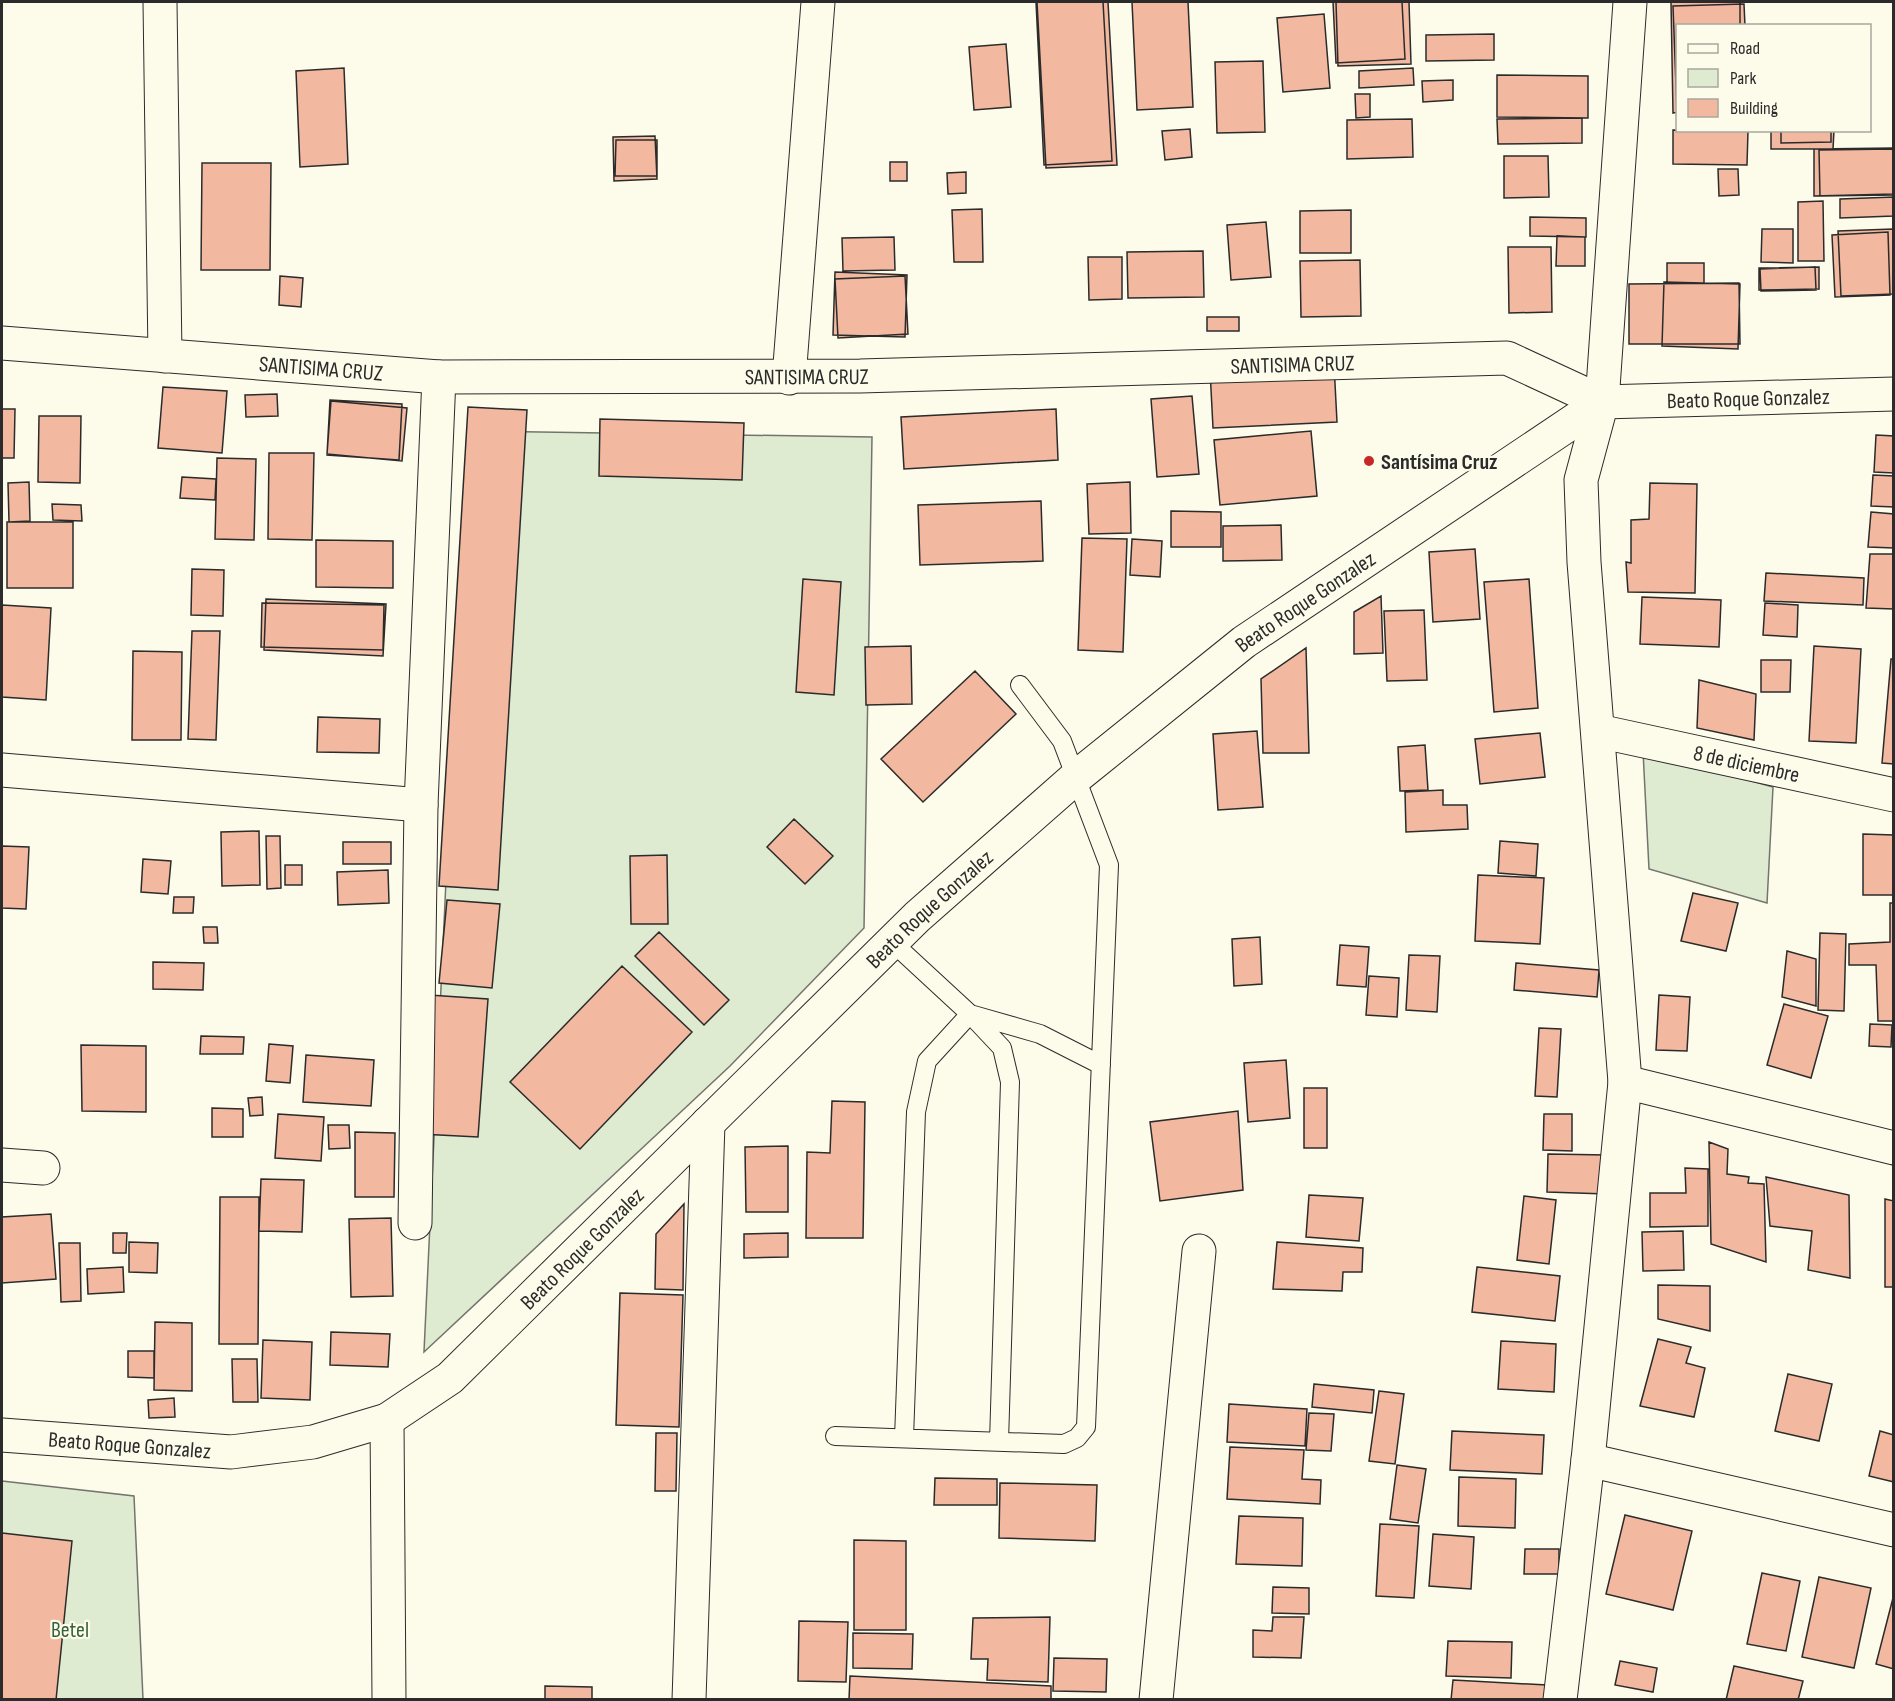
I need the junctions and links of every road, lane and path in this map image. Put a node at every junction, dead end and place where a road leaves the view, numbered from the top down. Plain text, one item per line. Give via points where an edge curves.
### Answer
1 (160, 2) edge
2 (818, 2) edge
3 (1630, 2) edge
4 (2, 343) edge
5 (165, 356) junction
6 (439, 377) junction
7 (789, 378) junction
8 (1893, 394) edge
9 (1602, 402) junction
10 (1020, 685) dead end
11 (1598, 731) junction
12 (2, 770) edge
13 (1076, 778) junction
14 (1893, 795) edge
15 (421, 805) junction
16 (892, 942) junction
17 (970, 1014) junction
18 (1101, 1065) junction
19 (1625, 1082) junction
20 (708, 1124) junction
21 (1893, 1148) edge
22 (2, 1165) edge
23 (43, 1168) dead end
24 (415, 1223) dead end
25 (1199, 1251) dead end
26 (387, 1420) junction
27 (2, 1435) edge
28 (835, 1436) dead end
29 (904, 1438) junction
30 (999, 1442) junction
31 (1588, 1460) junction
32 (1893, 1530) edge
33 (389, 1700) edge
34 (689, 1700) edge
35 (1156, 1700) edge
36 (1560, 1700) edge

1 - 5 street
2 - 7 street
3 - 9 street
4 - 5 street, SANTISIMA CRUZ
5 - 6 street, SANTISIMA CRUZ
6 - 7 street, SANTISIMA CRUZ
6 - 15 street
7 - 9 street, SANTISIMA CRUZ via 1507,358
8 - 9 street, Beato Roque Gonzalez
9 - 11 street via 1581,480
9 - 13 street, Beato Roque Gonzalez via 1244,642
10 - 13 lane via 1062,741
11 - 14 street, 8 de diciembre
11 - 19 street
12 - 15 street
13 - 16 street, Beato Roque Gonzalez
13 - 18 lane via 1109,865
15 - 24 street
16 - 17 lane
16 - 20 street, Beato Roque Gonzalez
17 - 18 lane via 1040,1034
17 - 29 lane via 927,1061 916,1112
17 - 30 lane via 1002,1048 1010,1082
18 - 30 lane via 1086,1427 1077,1438 1064,1444
19 - 21 street
19 - 31 street
20 - 26 street, Beato Roque Gonzalez via 450,1378
20 - 34 street
22 - 23 street
25 - 35 street
26 - 27 street, Beato Roque Gonzalez via 313,1442 231,1452
26 - 33 street
28 - 29 lane
29 - 30 lane
31 - 32 street
31 - 36 street

